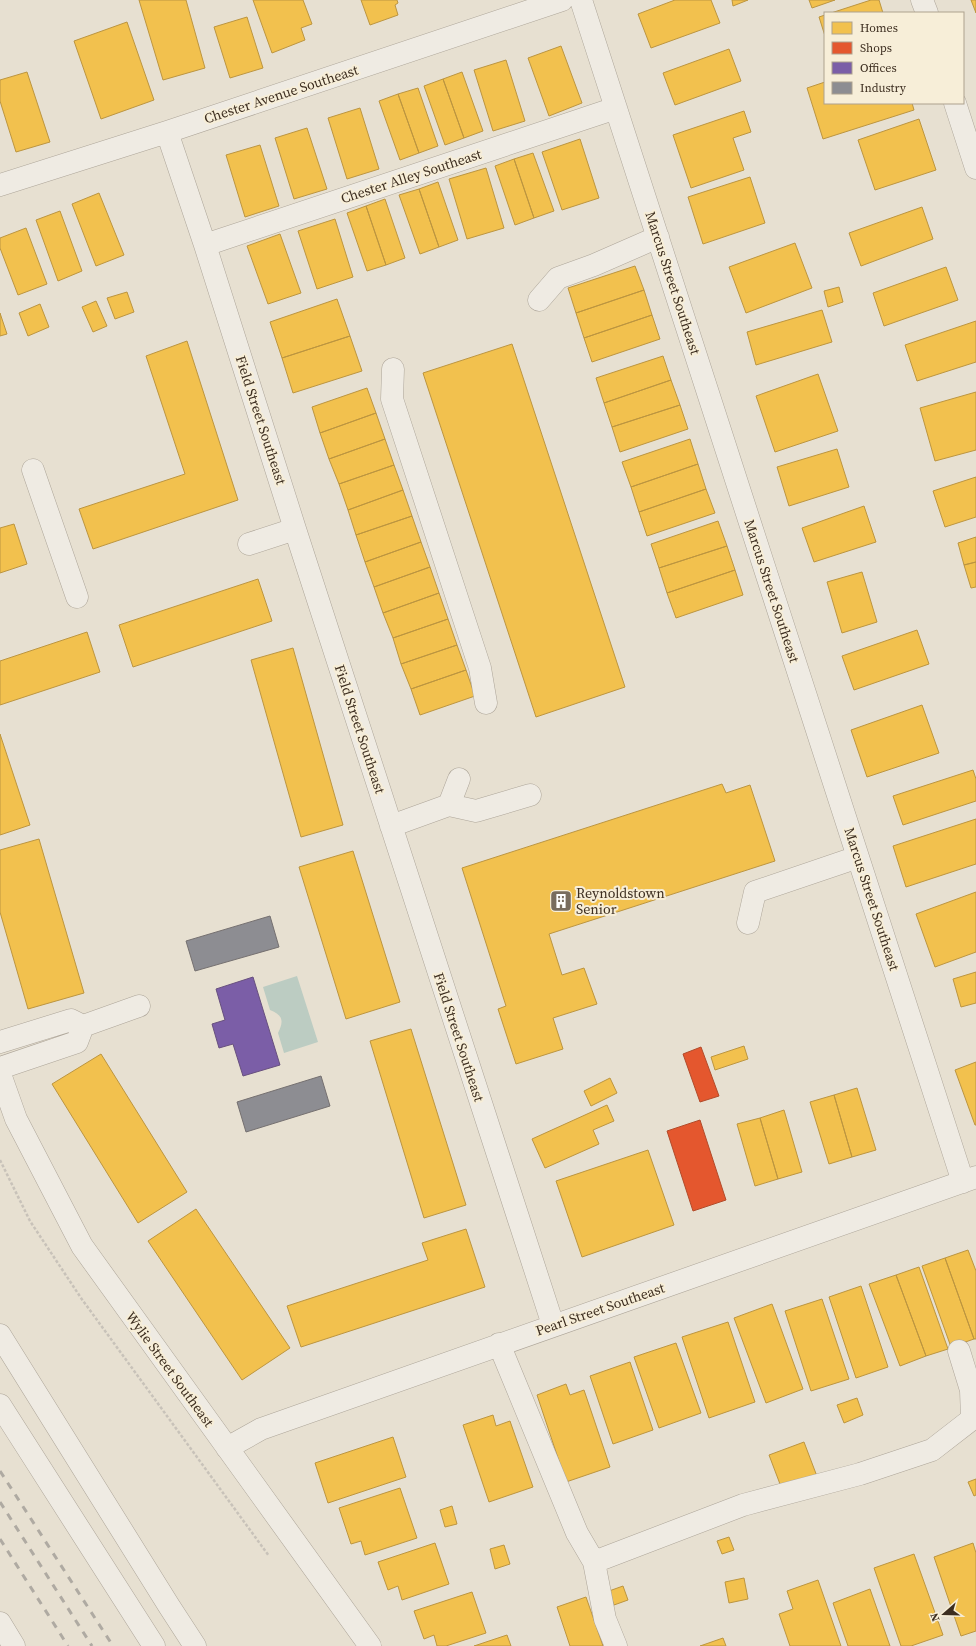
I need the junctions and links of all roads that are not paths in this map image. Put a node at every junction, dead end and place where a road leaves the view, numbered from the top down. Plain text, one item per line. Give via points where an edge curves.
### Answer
1 (562, 0) edge
2 (581, 0) edge
3 (922, 0) edge
4 (927, 12) edge
5 (955, 104) edge
6 (616, 108) junction
7 (167, 132) junction
8 (976, 168) edge
9 (0, 185) edge
10 (658, 237) junction
11 (205, 245) junction
12 (539, 300) dead end
13 (393, 369) dead end
14 (33, 470) dead end
15 (295, 529) junction
16 (249, 544) dead end
17 (78, 597) dead end
18 (486, 703) dead end
19 (459, 778) dead end
20 (530, 795) dead end
21 (449, 805) junction
22 (391, 826) junction
23 (858, 856) junction
24 (748, 923) dead end
25 (139, 1006) dead end
26 (83, 1026) junction
27 (0, 1042) edge
28 (0, 1068) edge
29 (0, 1074) edge
30 (970, 1179) edge
31 (553, 1325) junction
32 (0, 1335) edge
33 (499, 1344) junction
34 (959, 1350) dead end
35 (0, 1405) edge
36 (227, 1448) junction
37 (594, 1562) junction
38 (0, 1623) edge
39 (14, 1646) edge
40 (154, 1646) edge
41 (195, 1646) edge
42 (370, 1646) edge
43 (616, 1646) edge

1 - 7 street, Chester Avenue Southeast
2 - 6 street, Marcus Street Southeast
3 - 4 street
5 - 8 street
6 - 10 street, Marcus Street Southeast
6 - 11 street, Chester Alley Southeast
7 - 9 street, Chester Avenue Southeast
7 - 11 street, Field Street Southeast
10 - 12 street via 558,278
10 - 23 street, Marcus Street Southeast
11 - 15 street, Field Street Southeast
13 - 18 street via 392,400 480,668
14 - 17 street
15 - 16 street
15 - 22 street, Field Street Southeast
19 - 21 street
20 - 21 street via 476,812
21 - 22 street
22 - 31 street, Field Street Southeast
23 - 24 street via 755,892
23 - 30 street, Marcus Street Southeast
25 - 26 street
26 - 27 street via 71,1020
26 - 28 street via 77,1042
29 - 36 street, Wylie Street Southeast via 16,1119 82,1246
30 - 31 street, Pearl Street Southeast
31 - 33 street, Pearl Street Southeast
32 - 41 street
33 - 36 street, Pearl Street Southeast via 261,1429
33 - 37 street via 577,1533
34 - 37 street via 971,1390 972,1419 932,1450 860,1474 743,1505
35 - 40 street
36 - 42 street, Wylie Street Southeast
37 - 43 street via 605,1619
38 - 39 street

